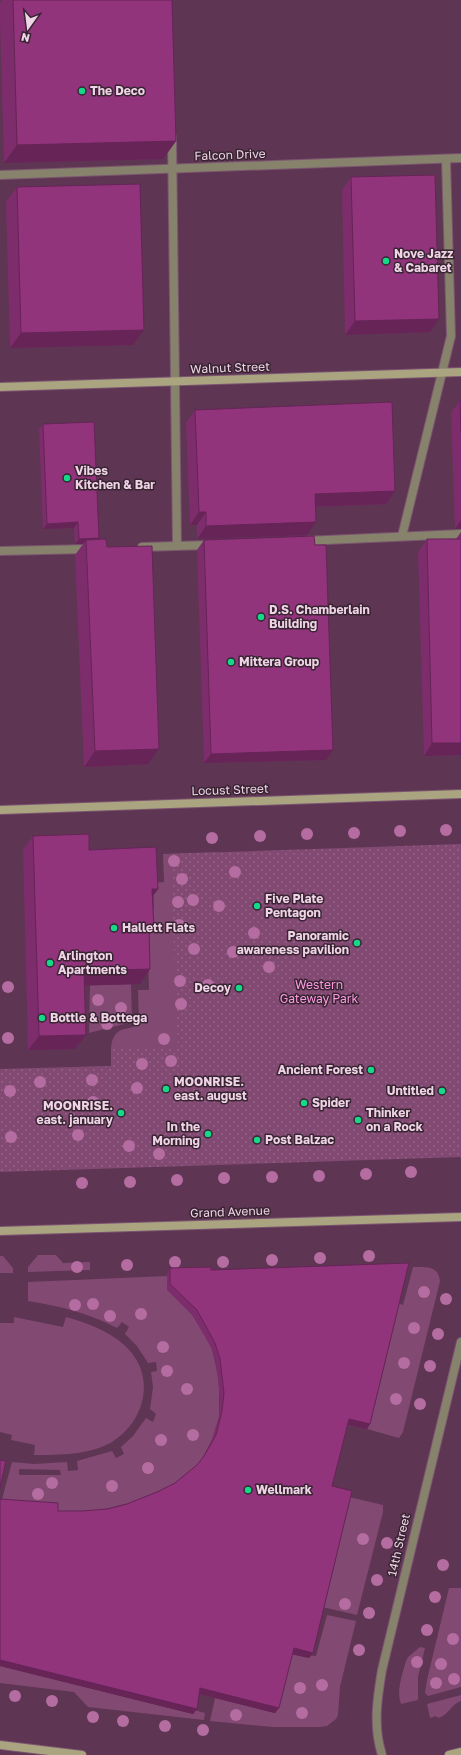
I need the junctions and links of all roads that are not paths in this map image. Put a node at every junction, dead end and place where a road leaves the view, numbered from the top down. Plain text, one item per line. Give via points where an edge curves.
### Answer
1 (172, 132) edge
2 (461, 158) edge
3 (446, 159) junction
4 (172, 169) junction
5 (0, 175) edge
6 (461, 372) edge
7 (443, 373) junction
8 (176, 382) junction
9 (0, 387) edge
10 (461, 534) edge
11 (402, 536) junction
12 (292, 541) edge
13 (215, 544) edge
14 (177, 546) junction
15 (137, 548) edge
16 (99, 549) edge
17 (0, 552) edge
18 (461, 794) edge
19 (0, 810) edge
20 (461, 1216) edge
21 (0, 1231) edge
22 (461, 1342) edge
23 (0, 1745) edge
24 (461, 1752) edge
25 (82, 1755) edge
26 (382, 1755) edge
27 (449, 1755) edge

1 - 4 street
2 - 3 street, Falcon Drive
3 - 4 street, Falcon Drive
3 - 7 street via 452,336
4 - 5 street, Falcon Drive
4 - 8 street
6 - 7 main road, Walnut Street
7 - 8 main road, Walnut Street
7 - 11 street
8 - 9 main road, Walnut Street
8 - 14 street
10 - 11 street
11 - 12 street
13 - 14 street
14 - 15 street
16 - 17 street
18 - 19 main road, Locust Street
20 - 21 main road, Grand Avenue
22 - 26 street, 14th Street via 376,1699 376,1718
23 - 25 main road
24 - 27 main road

